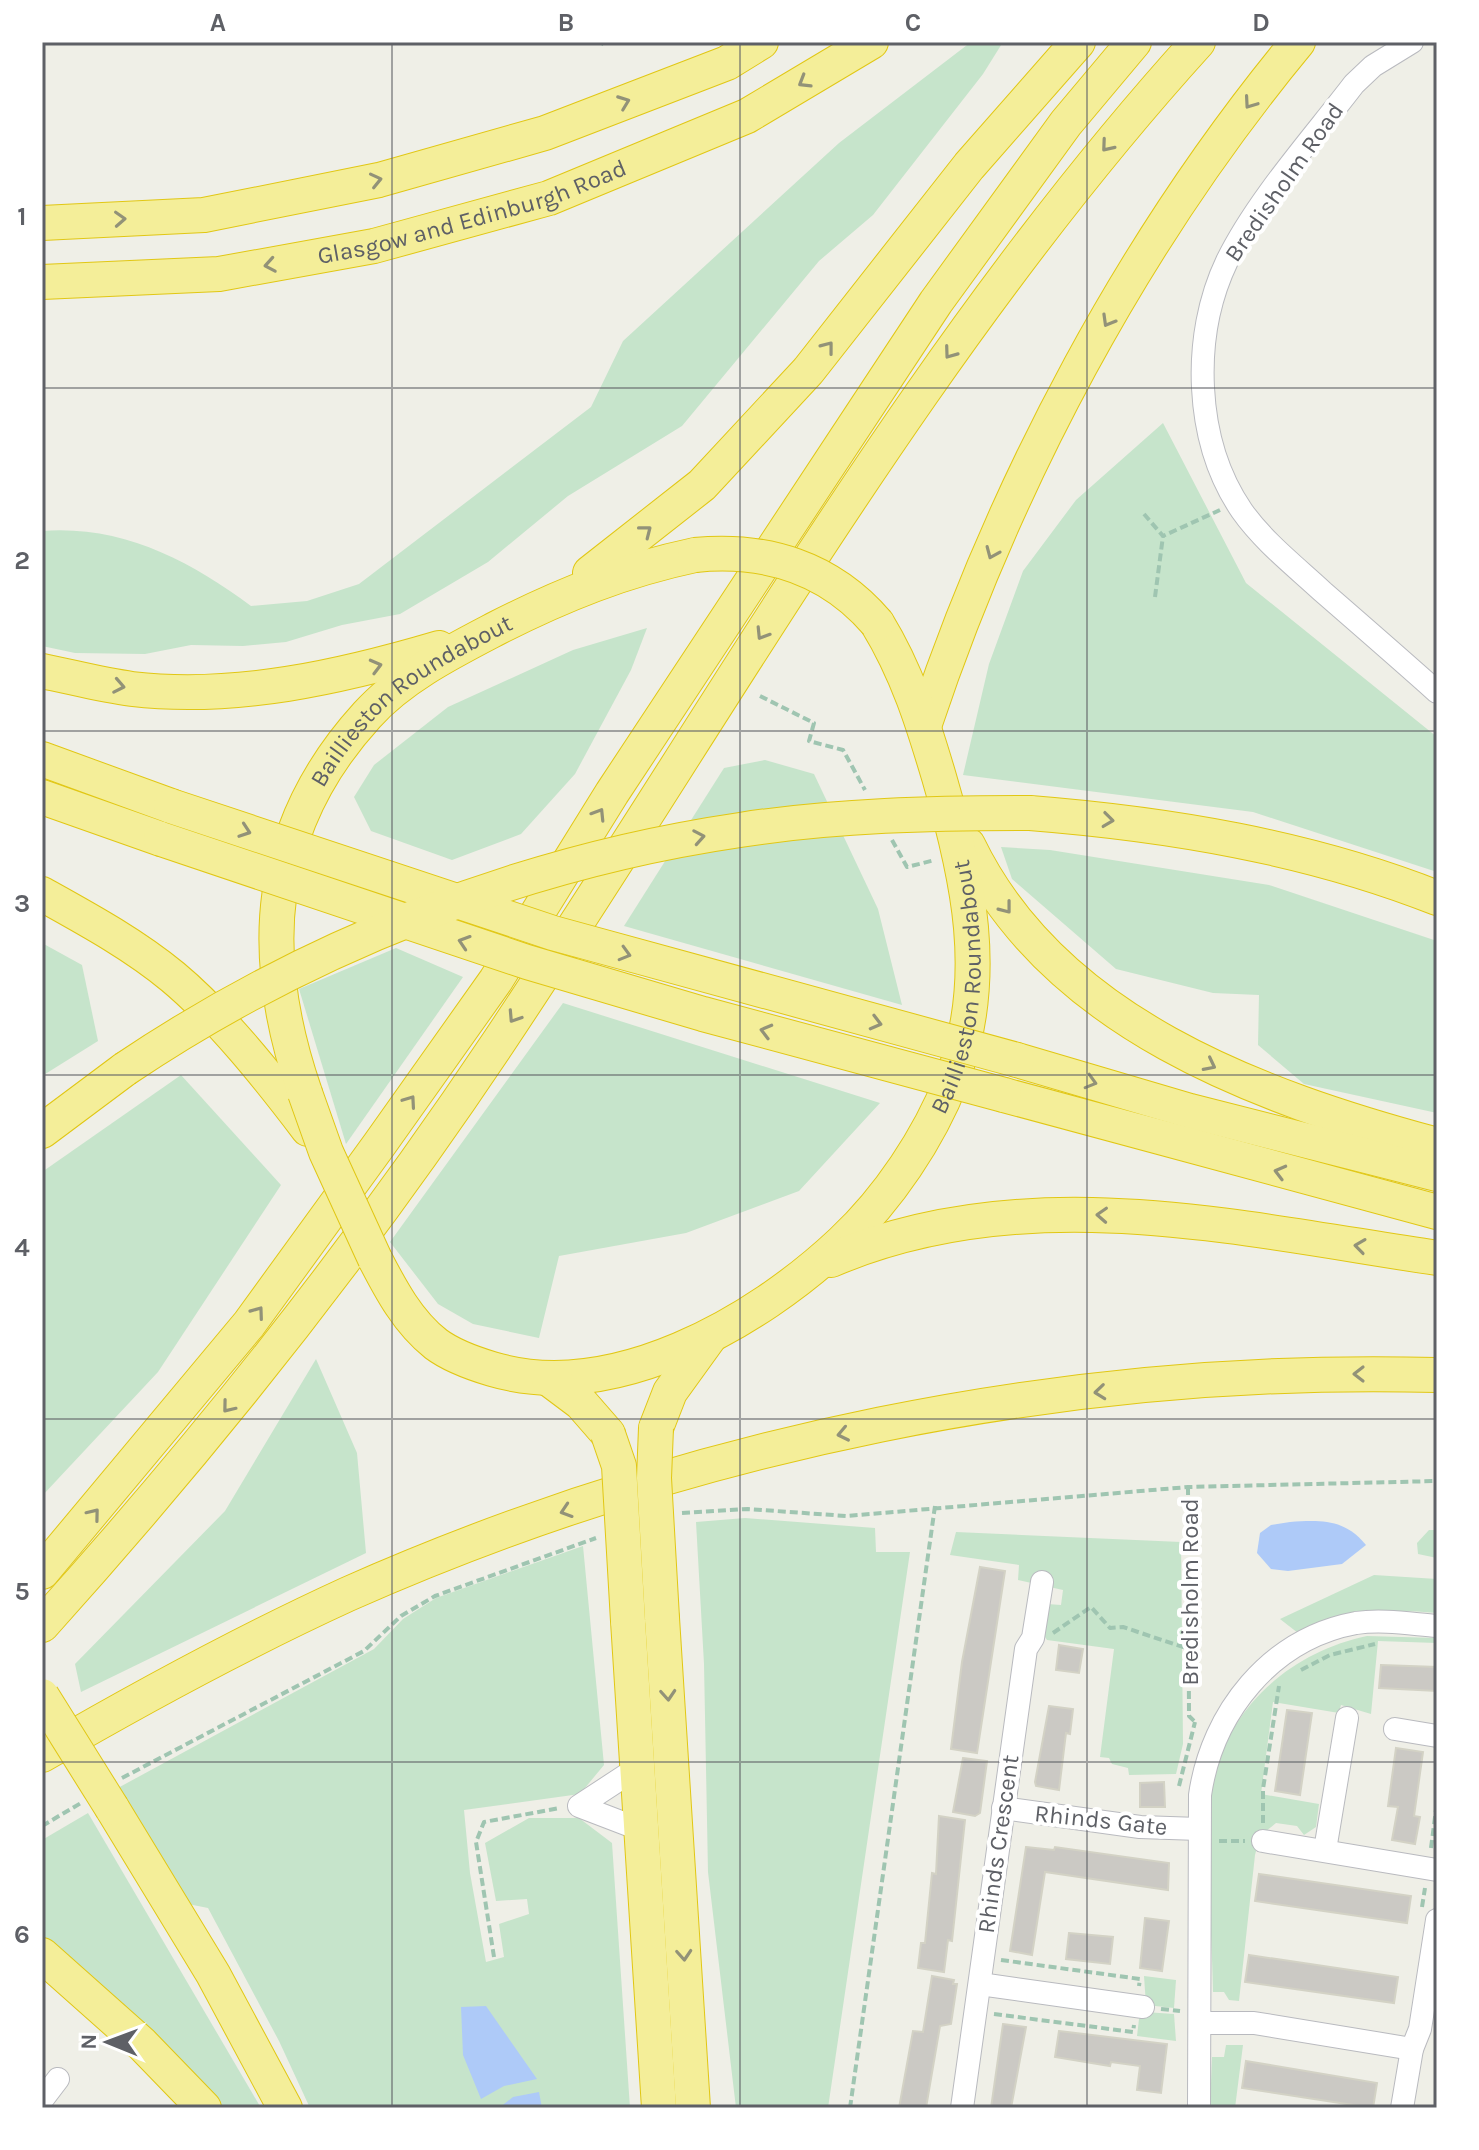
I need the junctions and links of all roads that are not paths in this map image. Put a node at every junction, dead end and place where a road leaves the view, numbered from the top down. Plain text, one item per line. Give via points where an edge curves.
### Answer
1 (761, 42) edge
2 (871, 42) edge
3 (1078, 42) edge
4 (1097, 42) edge
5 (1134, 42) edge
6 (1198, 42) edge
7 (1298, 42) edge
8 (1412, 42) edge
9 (42, 223) edge
10 (887, 272) junction
11 (42, 282) edge
12 (561, 595) junction
13 (481, 636) junction
14 (42, 671) edge
15 (1437, 692) edge
16 (924, 726) junction
17 (42, 759) edge
18 (943, 791) junction
19 (42, 797) edge
20 (42, 894) edge
21 (1437, 898) edge
22 (296, 1097) junction
23 (42, 1131) edge
24 (1437, 1145) edge
25 (1437, 1174) edge
26 (1437, 1212) edge
27 (1437, 1258) edge
28 (812, 1268) junction
29 (712, 1335) junction
30 (1437, 1375) edge
31 (549, 1379) junction
32 (42, 1572) edge
33 (1042, 1582) dead end
34 (42, 1625) edge
35 (1437, 1626) edge
36 (42, 1696) edge
37 (1347, 1718) dead end
38 (1395, 1729) dead end
39 (1437, 1736) edge
40 (42, 1755) edge
41 (637, 1768) junction
42 (1003, 1808) junction
43 (1209, 1828) junction
44 (639, 1829) junction
45 (1263, 1841) road end
46 (1325, 1850) junction
47 (1437, 1870) edge
48 (1437, 1920) edge
49 (42, 1955) edge
50 (1434, 1959) edge
51 (980, 1984) junction
52 (1143, 2007) road end
53 (1202, 2023) junction
54 (1412, 2049) junction
55 (58, 2079) dead end
56 (42, 2100) edge
57 (204, 2108) edge
58 (285, 2108) edge
59 (659, 2108) edge
60 (693, 2108) edge
61 (962, 2108) edge
62 (1199, 2108) edge
63 (1402, 2108) edge

9 -> 1 highway via 204,215 379,180 545,133 727,63
2 -> 11 highway, Glasgow and Edinburgh Road via 747,116 549,198 374,246 219,274
3 - 10 highway via 969,166
4 - 10 highway
32 -> 5 highway via 249,1324 388,1132 496,980 612,793 936,302 1066,123
6 -> 34 highway via 1093,163 922,391 497,1044 361,1236 188,1457
7 -> 16 highway via 1194,183 1081,370 1007,516
8 - 15 street, Bredisholm Road via 1354,84 1240,238 1215,290 1204,350 1206,416 1228,486 1275,549
12 -> 10 highway via 702,485 808,371
12 - 13 highway, Baillieston Roundabout
12 - 16 highway, Baillieston Roundabout, bridge via 617,574 695,555 749,553 799,566 840,587 877,623 908,681
14 -> 13 highway via 133,689 244,690 368,669
13 - 22 highway, Baillieston Roundabout via 410,679 368,714 323,771 294,829 277,901 275,955
16 - 18 highway, Baillieston Roundabout
17 -> 25 highway, bridge via 553,933 1190,1111
18 -> 24 highway via 998,898 1089,993 1161,1040 1225,1073 1295,1101
18 - 28 highway, Baillieston Roundabout via 960,854 973,942 974,978 962,1046 937,1110 894,1182 844,1241
26 -> 19 highway, bridge via 527,962
20 - 22 highway via 100,926 173,977
23 -> 21 highway, bridge via 199,1022 428,912 542,873 741,830 890,816 1030,813 1099,819 1232,839
22 - 31 highway, Baillieston Roundabout, bridge via 398,1301 436,1344 472,1363
27 -> 28 highway via 1207,1224 1060,1212 953,1222 880,1241
28 - 29 highway, Baillieston Roundabout
29 - 31 highway, Baillieston Roundabout via 603,1372
29 -> 60 highway, bridge via 670,1392 656,1428 654,1478
30 -> 40 highway via 1200,1382 1051,1397 882,1425 704,1467 512,1530 352,1593 162,1685
31 - 41 highway, bridge via 581,1403 608,1434 619,1466
33 - 42 street, Rhinds Crescent via 1033,1638 1026,1649
35 - 43 street, Bredisholm Road via 1356,1623 1295,1648 1264,1669 1240,1693 1204,1768
36 - 58 highway, bridge via 213,1974
37 - 46 street
38 - 39 street
41 - 44 highway
41 - 44 street via 579,1806
42 - 43 street, Rhinds Gate via 1140,1827
42 - 51 street, Rhinds Crescent
43 - 53 street, Bredisholm Road
44 - 59 highway
45 - 46 street
46 - 47 street
48 - 50 street
49 - 57 highway
50 - 54 street
51 - 52 street
51 - 61 street, Rhinds Crescent
53 - 54 street via 1254,2023
53 - 62 street, Bredisholm Road
54 - 63 street
55 - 56 street

